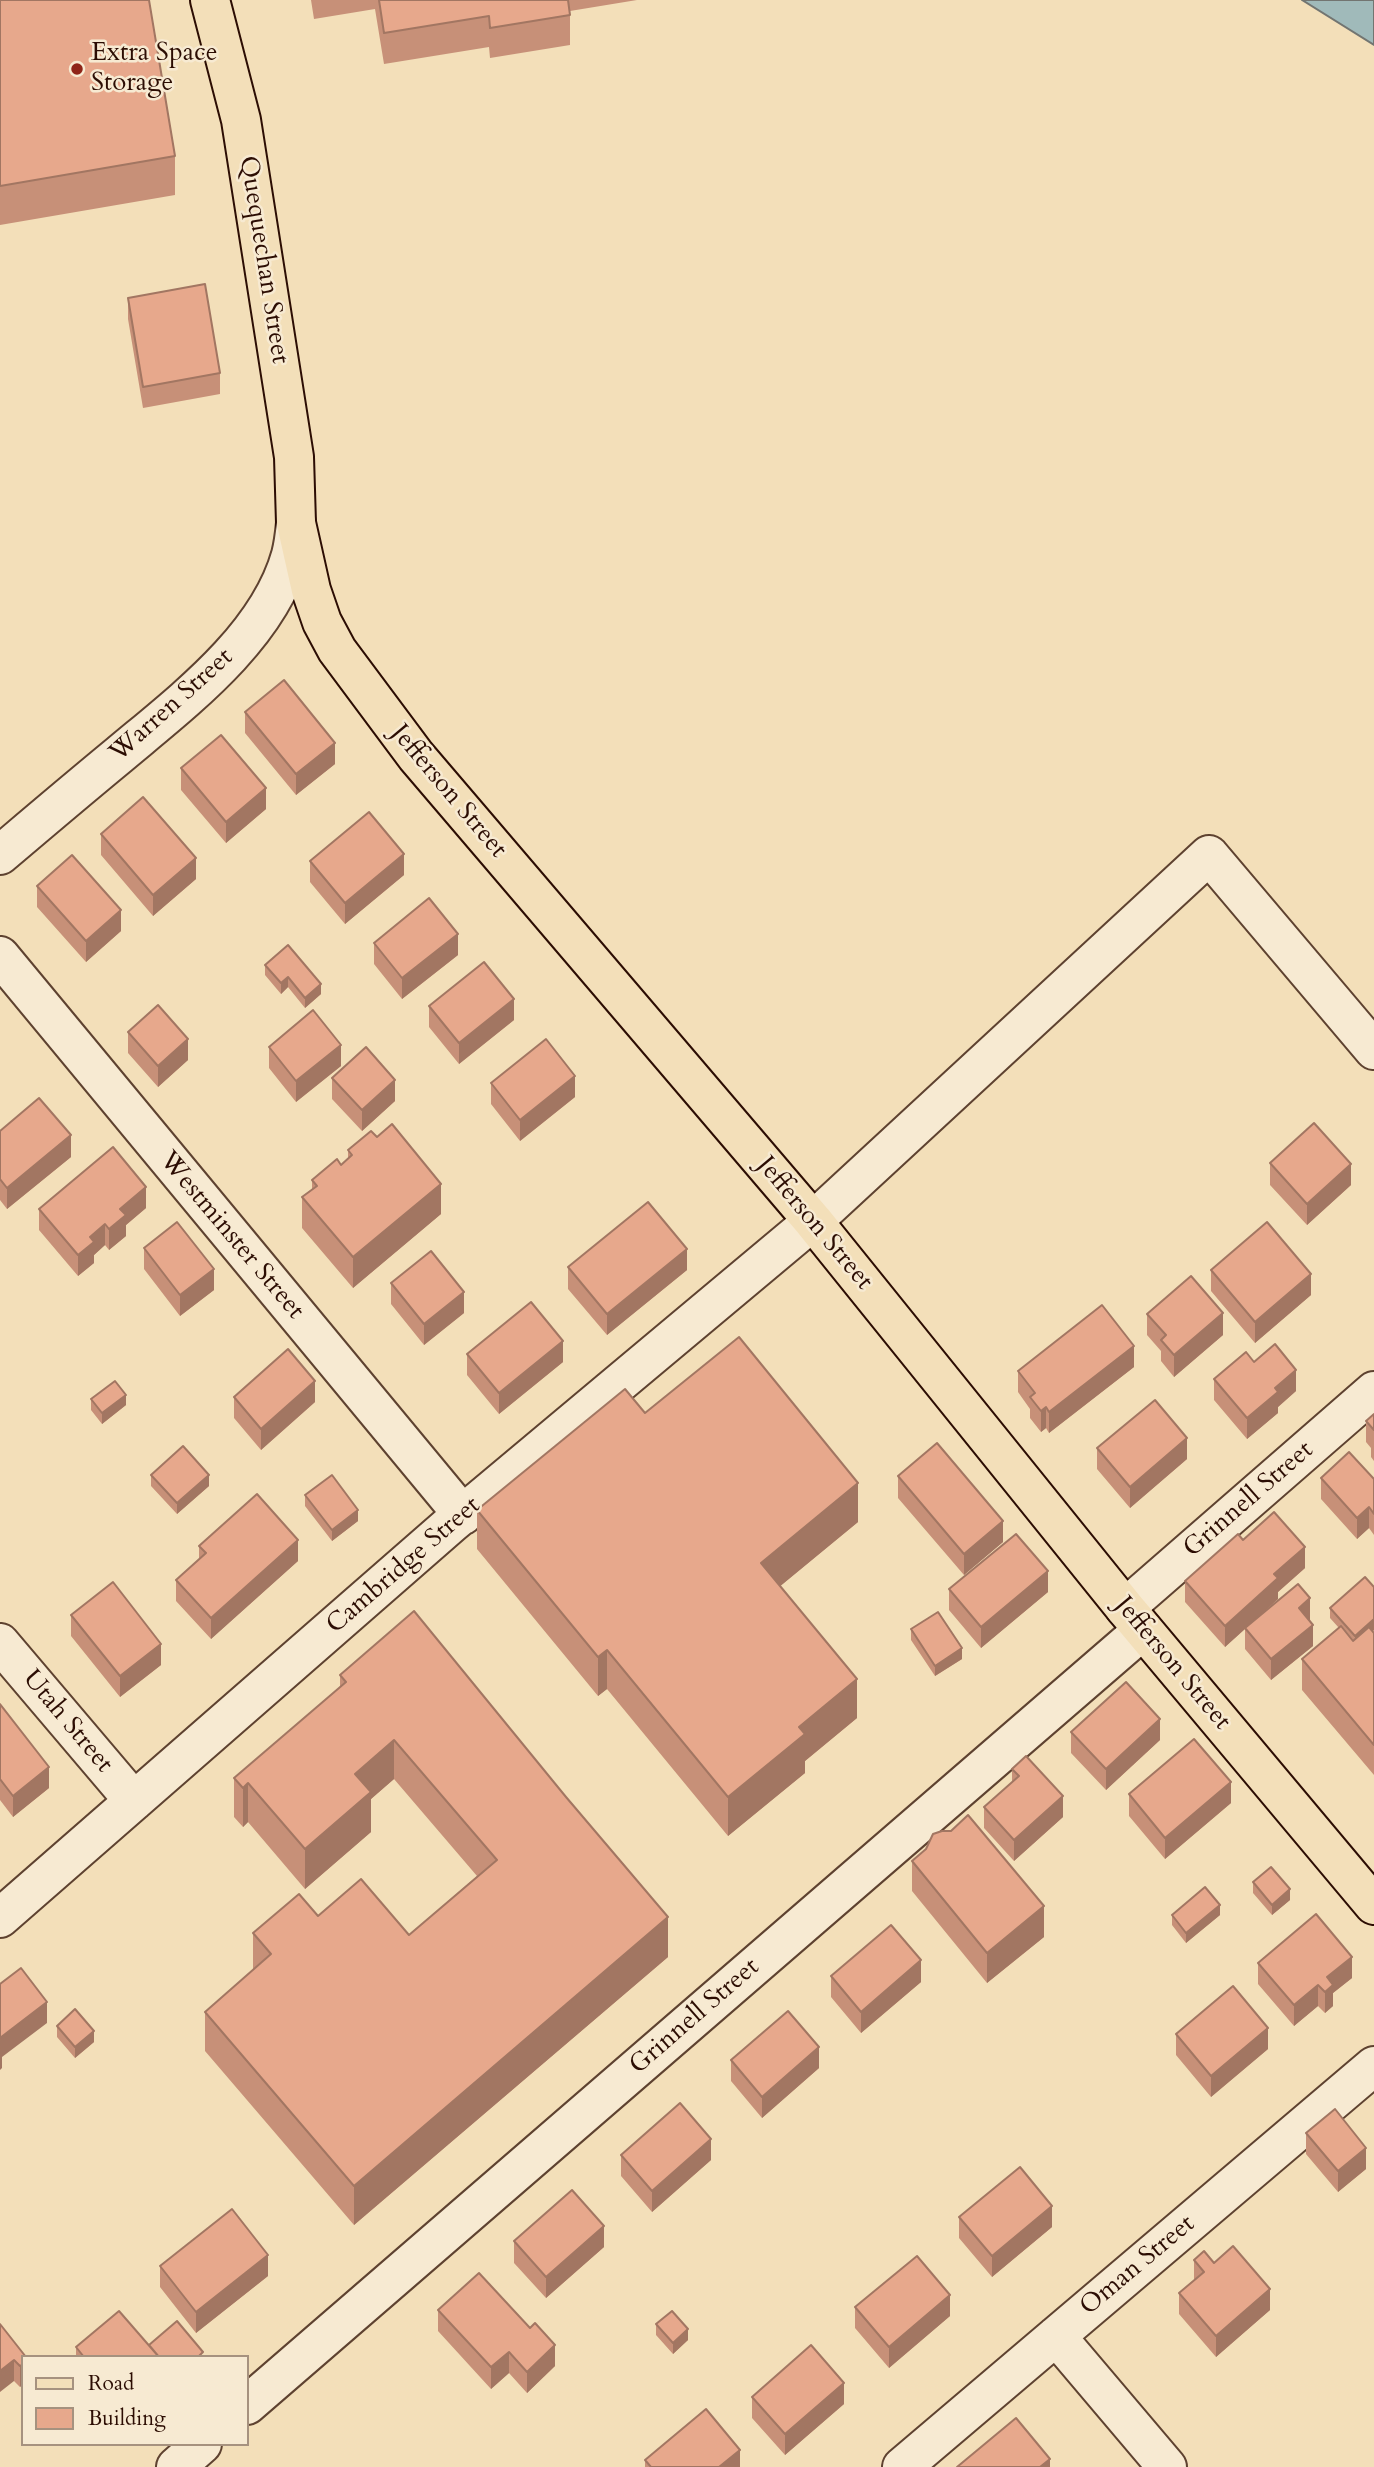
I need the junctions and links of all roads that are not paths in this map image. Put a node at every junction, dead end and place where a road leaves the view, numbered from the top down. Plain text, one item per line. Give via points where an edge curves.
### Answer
1 (210, 0) edge
2 (296, 523) junction
3 (0, 855) edge
4 (0, 956) edge
5 (1374, 1050) edge
6 (813, 1220) junction
7 (1374, 1391) edge
8 (463, 1515) junction
9 (1134, 1619) junction
10 (0, 1643) edge
11 (134, 1801) junction
12 (1374, 1905) edge
13 (0, 1918) edge
14 (1374, 2066) edge
15 (1056, 2336) junction
16 (248, 2404) edge
17 (200, 2446) edge
18 (176, 2467) edge
19 (902, 2467) edge
20 (1167, 2467) edge

1 - 2 main road, Quequechan Street via 241,120 294,457
2 - 3 street, Warren Street via 292,554 282,579 254,625 220,666
2 - 6 main road, Jefferson Street via 322,622 374,703
4 - 8 street, Westminster Street
5 - 6 street, Cambridge Street via 1209,855
6 - 8 street, Cambridge Street
6 - 9 main road, Jefferson Street
7 - 9 street, Grinnell Street
8 - 11 street, Cambridge Street
9 - 12 main road, Jefferson Street
9 - 16 street, Grinnell Street
10 - 11 street, Utah Street
11 - 13 street, Cambridge Street
14 - 15 street, Oman Street
15 - 19 street, Oman Street
15 - 20 street
17 - 18 street

